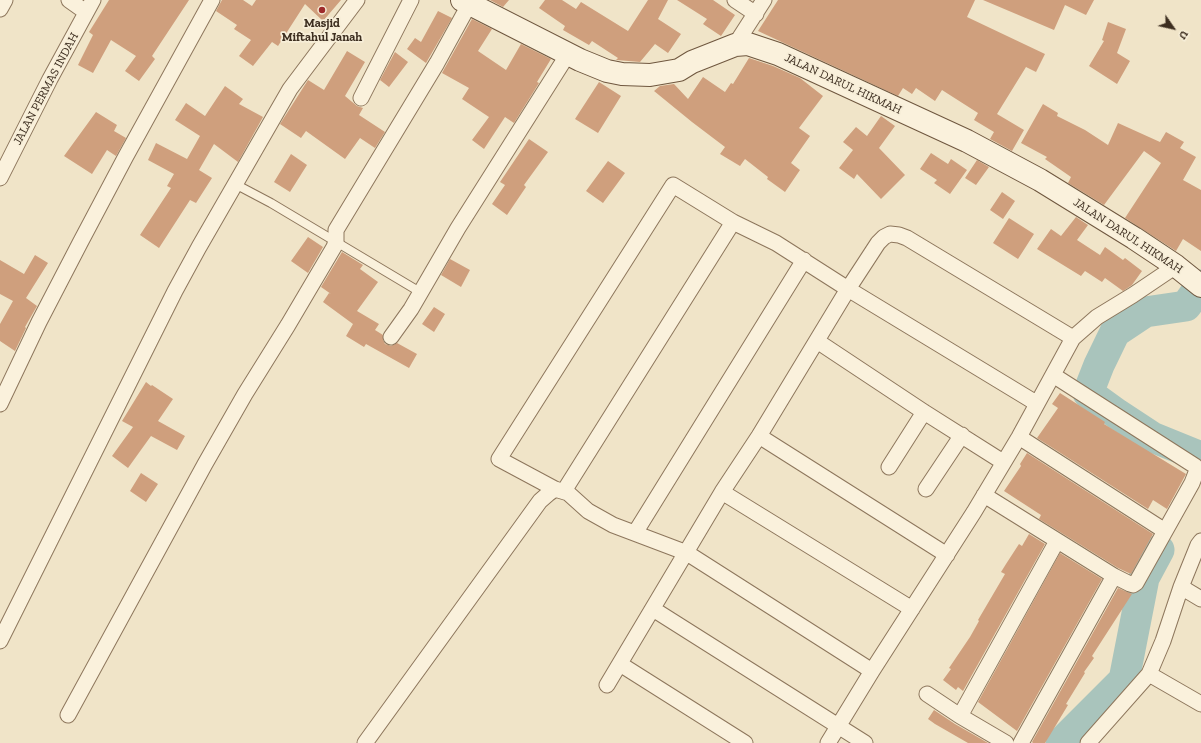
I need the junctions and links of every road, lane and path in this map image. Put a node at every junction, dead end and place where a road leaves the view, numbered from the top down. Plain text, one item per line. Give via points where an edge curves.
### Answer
1 (5, 0) edge
2 (69, 0) edge
3 (212, 0) edge
4 (357, 0) edge
5 (411, 0) edge
6 (735, 0) edge
7 (764, 0) edge
8 (466, 2) edge
9 (90, 6) edge
10 (0, 9) edge
11 (756, 14) junction
12 (735, 45) junction
13 (568, 54) junction
14 (361, 98) dead end
15 (0, 178) edge
16 (235, 184) junction
17 (733, 222) junction
18 (336, 241) junction
19 (804, 260) junction
20 (1187, 275) edge
21 (848, 289) junction
22 (420, 292) junction
23 (391, 338) dead end
24 (1073, 338) junction
25 (817, 341) junction
26 (1053, 375) junction
27 (1036, 403) junction
28 (0, 404) edge
29 (924, 412) junction
30 (962, 435) junction
31 (759, 436) junction
32 (1019, 436) junction
33 (1003, 462) junction
34 (889, 467) dead end
35 (926, 489) dead end
36 (559, 490) junction
37 (722, 492) junction
38 (984, 495) junction
39 (1165, 531) junction
40 (635, 533) junction
41 (1057, 541) junction
42 (1201, 541) edge
43 (686, 553) junction
44 (947, 555) junction
45 (1114, 576) junction
46 (1181, 587) junction
47 (1201, 599) edge
48 (653, 609) junction
49 (912, 609) junction
50 (0, 641) edge
51 (620, 664) junction
52 (872, 670) junction
53 (1149, 674) junction
54 (607, 685) dead end
55 (927, 694) dead end
56 (1201, 704) edge
57 (68, 714) dead end
58 (960, 716) junction
59 (838, 726) junction
60 (365, 743) edge
61 (745, 743) edge
62 (828, 743) edge
63 (865, 743) edge
64 (1006, 743) edge
65 (1021, 743) edge
66 (1088, 743) edge

1 - 10 street
2 - 9 street
3 - 28 street via 126,156 39,322
4 - 16 street via 290,90
5 - 14 street
6 - 11 street
7 - 11 street
8 - 13 street, JALAN DARUL HIKMAH
8 - 18 street via 437,63 336,230
9 - 15 street, JALAN PERMAS INDAH
11 - 12 street
12 - 13 street, JALAN DARUL HIKMAH via 692,62 679,70 650,75 607,71
12 - 20 street, JALAN DARUL HIKMAH via 748,44 778,54 968,141 1076,201
13 - 22 street
16 - 18 lane
16 - 50 street via 175,291
17 - 19 street
17 - 36 street
17 - 36 street via 673,185 498,459
18 - 22 lane
18 - 57 street via 205,464
19 - 21 street
19 - 40 street
20 - 24 street via 1133,296 1096,317
21 - 24 street via 878,243 890,234 899,235
21 - 25 street
21 - 27 street
22 - 23 street
24 - 26 street
25 - 29 street
25 - 31 street
26 - 27 street
26 - 39 street via 1195,466 1196,476
27 - 32 street
29 - 30 street
29 - 34 street
30 - 33 street
30 - 35 street
31 - 37 street
31 - 44 street
32 - 33 street
32 - 39 street
33 - 38 street
36 - 40 street via 600,519
36 - 60 street via 548,494 540,502
37 - 43 street
37 - 49 street
38 - 41 street
38 - 44 street
39 - 45 street via 1136,583 1133,585
40 - 43 street
41 - 45 street
41 - 58 street
42 - 46 street
43 - 48 street
43 - 52 street
44 - 49 street
45 - 65 street
46 - 47 street
46 - 53 street
48 - 51 street
48 - 59 street
49 - 52 street
51 - 54 street
51 - 61 street
52 - 59 street
53 - 56 street
53 - 66 street
55 - 58 street
58 - 64 street
59 - 62 street
59 - 63 street

